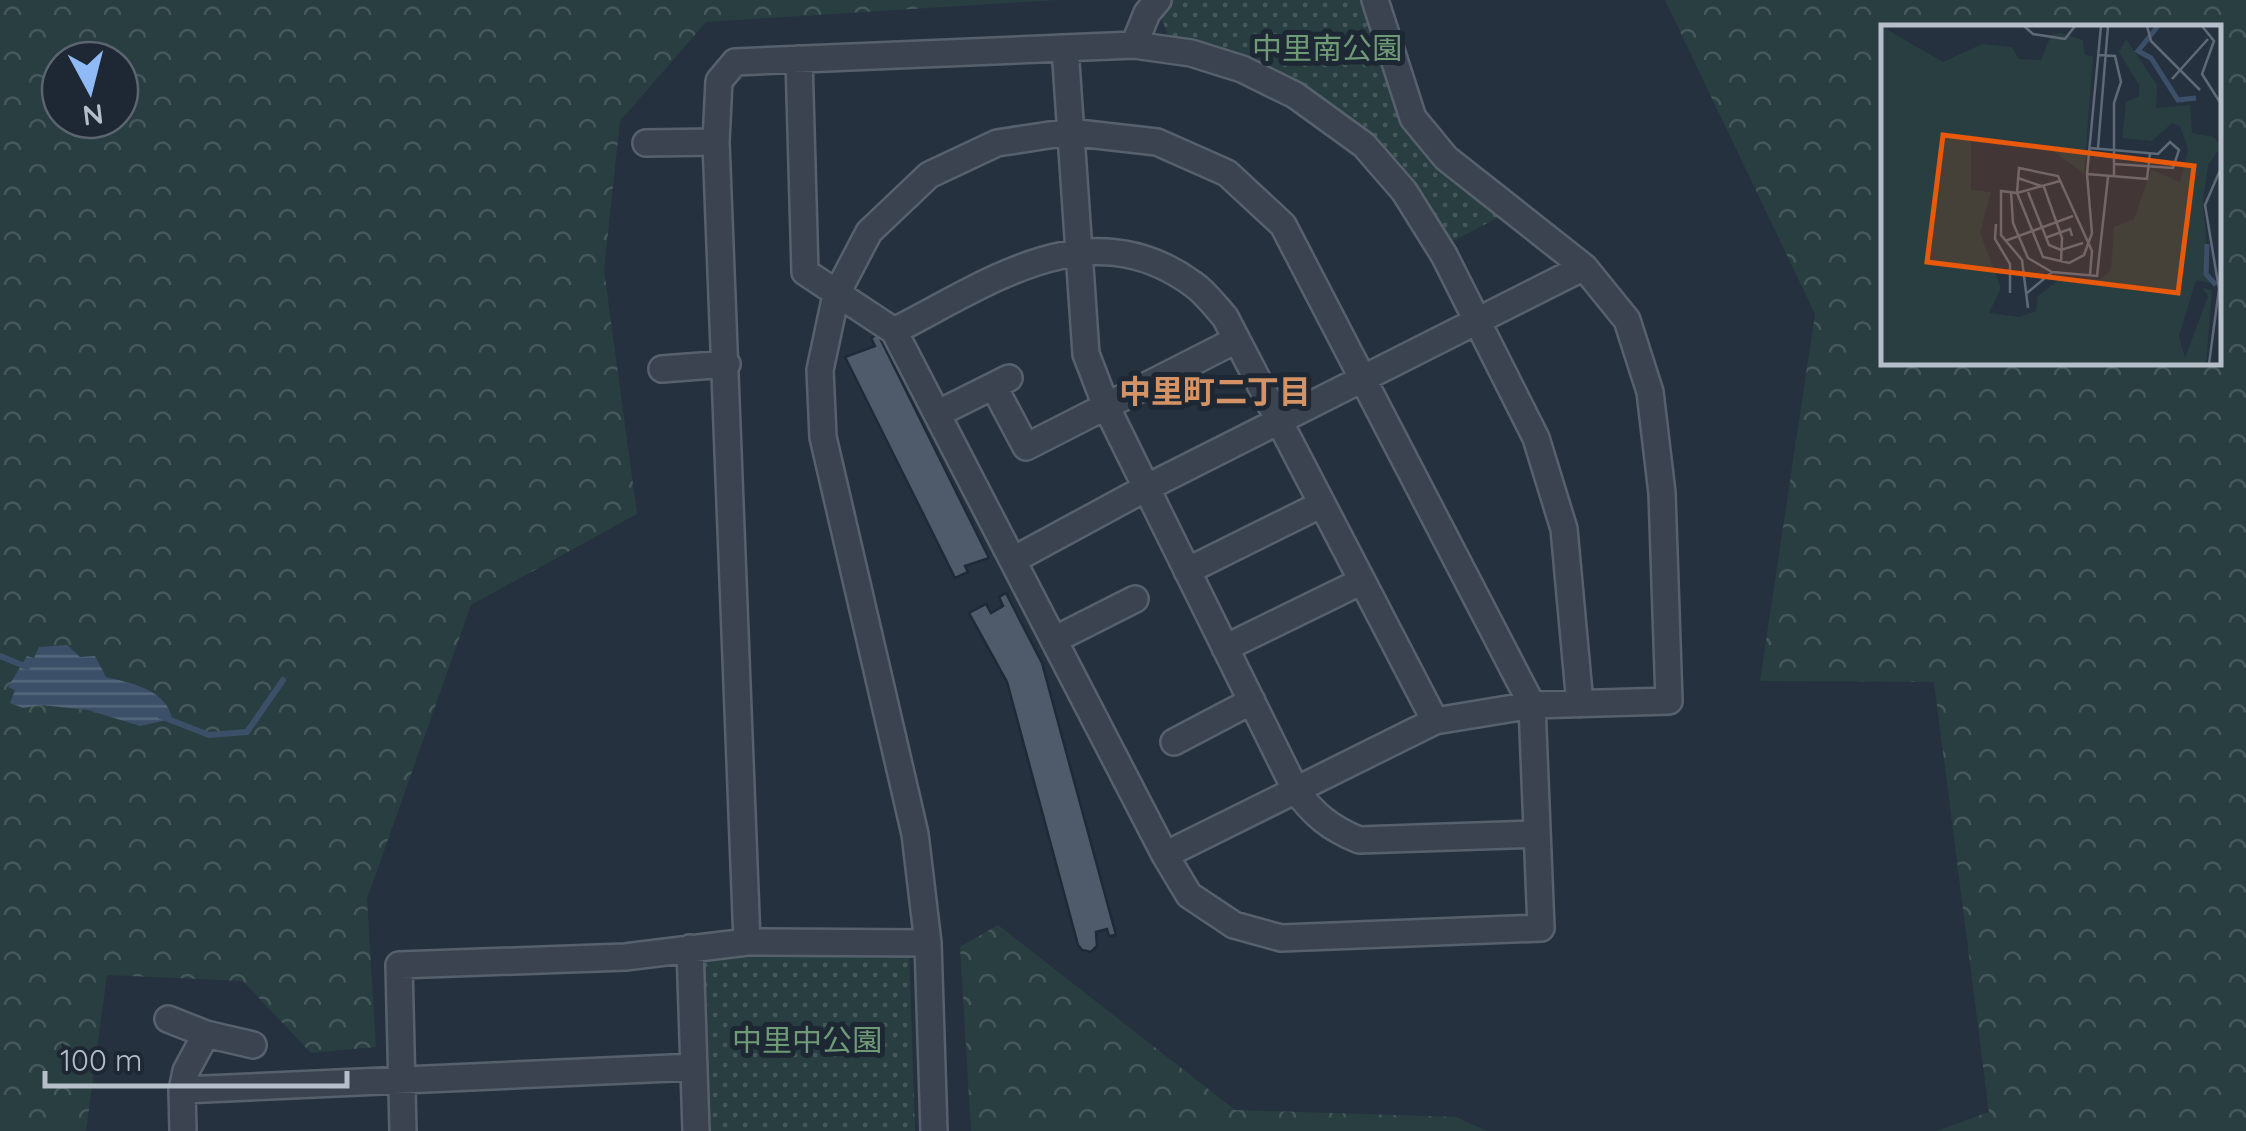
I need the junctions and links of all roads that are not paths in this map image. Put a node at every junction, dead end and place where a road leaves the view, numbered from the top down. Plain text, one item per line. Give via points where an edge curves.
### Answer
1 (1158, 0) edge
2 (1375, 0) edge
3 (1134, 44) junction
4 (1065, 48) junction
5 (799, 60) junction
6 (1068, 132) junction
7 (716, 142) junction
8 (646, 143) dead end
9 (1078, 250) junction
10 (1584, 267) junction
11 (836, 296) junction
12 (1478, 321) junction
13 (894, 332) junction
14 (1236, 340) junction
15 (727, 364) junction
16 (662, 369) dead end
17 (1364, 377) junction
18 (1106, 406) junction
19 (937, 414) junction
20 (1278, 421) junction
21 (1146, 488) junction
22 (1322, 504) junction
23 (1014, 560) junction
24 (1187, 571) junction
25 (1362, 581) junction
26 (1135, 599) dead end
27 (1054, 640) junction
28 (1225, 648) junction
29 (1252, 701) junction
30 (1532, 704) junction
31 (1580, 704) junction
32 (1435, 721) junction
33 (1174, 742) dead end
34 (1295, 789) junction
35 (1538, 834) junction
36 (1165, 855) junction
37 (747, 942) junction
38 (928, 944) junction
39 (690, 948) junction
40 (168, 1019) dead end
41 (206, 1034) junction
42 (253, 1044) dead end
43 (694, 1068) junction
44 (402, 1080) junction
45 (182, 1090) junction
46 (183, 1131) edge
47 (402, 1131) edge
48 (696, 1131) edge
49 (934, 1131) edge

1 - 3 street
2 - 10 street via 1414,118 1446,158
3 - 4 street
3 - 12 street via 1242,69 1294,95 1364,145 1404,191
4 - 5 street
4 - 6 street
5 - 7 street via 735,62 720,81
5 - 11 street via 805,272
6 - 9 street
6 - 11 street via 997,143 928,175 868,232
6 - 17 street via 1157,142 1226,173 1283,225
7 - 8 street
7 - 15 street
9 - 13 street via 1032,261
9 - 14 street via 1153,261 1194,284
9 - 18 street via 1086,354
10 - 12 street
10 - 31 street via 1628,320 1650,392 1662,493 1669,701
11 - 13 street
11 - 38 street via 820,370 823,437 915,834
12 - 17 street
12 - 31 street via 1536,438 1564,530
13 - 19 street
14 - 18 street
14 - 20 street
15 - 16 street
15 - 37 street
17 - 20 street
17 - 30 street
18 - 19 street via 1026,447 1002,382
18 - 21 street
19 - 23 street
20 - 21 street
20 - 22 street
21 - 23 street
21 - 24 street
22 - 24 street
22 - 25 street
23 - 27 street
24 - 28 street
25 - 28 street
25 - 32 street
26 - 27 street
27 - 36 street
28 - 29 street
29 - 33 street
29 - 34 street
30 - 31 street
30 - 32 street
30 - 35 street
32 - 34 street
34 - 35 street via 1312,813 1358,840
34 - 36 street
35 - 36 street via 1542,928 1281,938 1234,925 1190,895
37 - 38 street
37 - 39 street
38 - 49 street
39 - 43 street
39 - 44 street via 624,957 399,965
40 - 41 street
41 - 42 street
41 - 45 street
43 - 44 street
43 - 48 street
44 - 45 street
44 - 47 street
45 - 46 street

